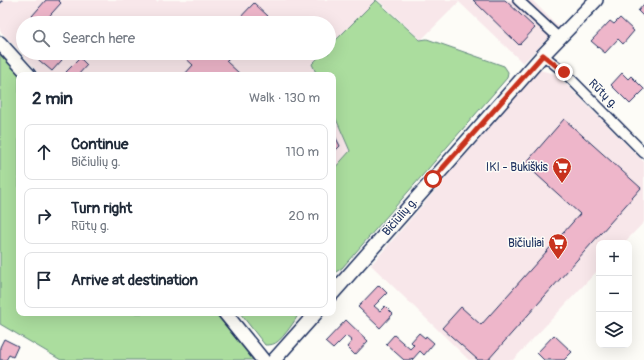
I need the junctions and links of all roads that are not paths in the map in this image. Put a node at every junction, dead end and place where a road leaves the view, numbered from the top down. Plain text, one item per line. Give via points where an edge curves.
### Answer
1 (518, 0) edge
2 (596, 0) edge
3 (559, 38) junction
4 (0, 43) edge
5 (543, 55) junction
6 (25, 72) edge
7 (644, 153) edge
8 (336, 290) edge
9 (227, 316) edge
10 (313, 316) edge
11 (263, 360) edge
12 (274, 360) edge

1 - 3 street
2 - 3 street, Bičiulių g.
3 - 5 street, Bičiulių g.
4 - 6 street
5 - 7 street, Rūtų g. via 564,72
5 - 8 street, Bičiulių g.
9 - 11 street
10 - 12 street

